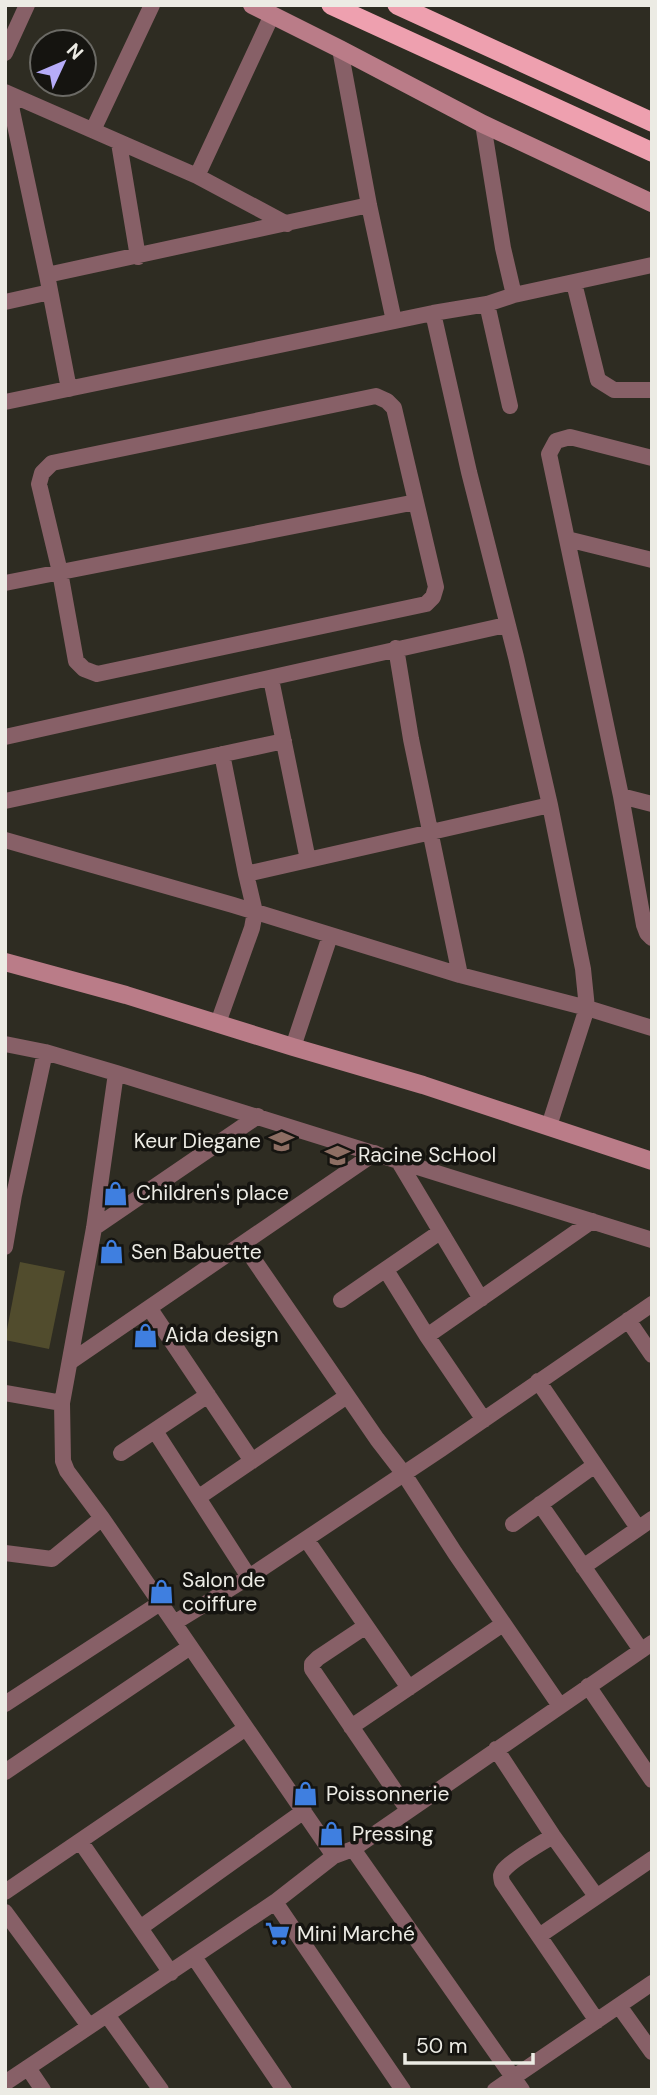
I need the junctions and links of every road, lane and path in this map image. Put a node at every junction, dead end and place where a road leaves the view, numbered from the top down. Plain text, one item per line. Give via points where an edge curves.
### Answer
1 (27, 5) edge
2 (152, 5) edge
3 (252, 5) edge
4 (331, 5) edge
5 (397, 5) edge
6 (272, 15) junction
7 (340, 49) junction
8 (5, 53) edge
9 (8, 94) edge
10 (652, 122) edge
11 (483, 124) junction
12 (93, 130) junction
13 (120, 143) junction
14 (652, 152) edge
15 (197, 176) junction
16 (652, 203) edge
17 (369, 205) junction
18 (287, 224) junction
19 (138, 257) junction
20 (652, 265) edge
21 (47, 275) junction
22 (575, 283) junction
23 (50, 292) junction
24 (514, 295) junction
25 (5, 302) edge
26 (487, 304) junction
27 (433, 313) junction
28 (394, 321) junction
29 (69, 389) junction
30 (652, 390) edge
31 (5, 402) edge
32 (510, 406) dead end
33 (652, 457) edge
34 (416, 502) junction
35 (567, 539) junction
36 (652, 560) edge
37 (60, 572) junction
38 (5, 583) edge
39 (506, 625) junction
40 (396, 648) junction
41 (271, 679) junction
42 (5, 737) edge
43 (284, 741) junction
44 (222, 754) junction
45 (621, 796) junction
46 (5, 801) edge
47 (652, 804) edge
48 (550, 805) junction
49 (430, 831) junction
50 (5, 840) edge
51 (308, 860) junction
52 (246, 874) junction
53 (255, 912) junction
54 (330, 936) junction
55 (652, 938) edge
56 (5, 962) edge
57 (460, 975) junction
58 (587, 1008) junction
59 (218, 1023) junction
60 (652, 1028) edge
61 (5, 1044) edge
62 (293, 1047) junction
63 (45, 1052) junction
64 (116, 1073) junction
65 (258, 1116) junction
66 (550, 1126) junction
67 (375, 1153) junction
68 (652, 1161) edge
69 (399, 1162) junction
70 (10, 1189) edge
71 (7, 1221) edge
72 (592, 1221) junction
73 (94, 1228) junction
74 (440, 1232) junction
75 (652, 1240) edge
76 (243, 1244) junction
77 (5, 1247) edge
78 (386, 1270) junction
79 (481, 1299) junction
80 (341, 1300) dead end
81 (652, 1304) edge
82 (150, 1309) junction
83 (628, 1320) junction
84 (427, 1336) junction
85 (652, 1355) edge
86 (70, 1362) junction
87 (538, 1381) junction
88 (5, 1393) edge
89 (208, 1395) junction
90 (348, 1396) junction
91 (62, 1404) junction
92 (484, 1420) junction
93 (155, 1431) junction
94 (121, 1453) dead end
95 (252, 1461) junction
96 (595, 1465) junction
97 (404, 1474) junction
98 (199, 1497) junction
99 (540, 1504) junction
100 (102, 1518) junction
101 (513, 1524) dead end
102 (645, 1524) edge
103 (306, 1539) junction
104 (5, 1553) edge
105 (583, 1567) junction
106 (249, 1577) junction
107 (160, 1603) junction
108 (174, 1623) junction
109 (503, 1624) junction
110 (366, 1626) junction
111 (646, 1646) edge
112 (190, 1647) junction
113 (588, 1686) junction
114 (409, 1688) junction
115 (5, 1704) edge
116 (560, 1706) junction
117 (351, 1727) junction
118 (246, 1728) junction
119 (496, 1749) junction
120 (5, 1772) edge
121 (652, 1780) edge
122 (408, 1810) junction
123 (304, 1811) junction
124 (553, 1836) junction
125 (80, 1841) junction
126 (353, 1849) junction
127 (334, 1856) junction
128 (652, 1859) edge
129 (5, 1892) edge
130 (596, 1896) junction
131 (275, 1902) junction
132 (5, 1912) edge
133 (140, 1928) junction
134 (538, 1936) junction
135 (194, 1957) junction
136 (171, 1973) junction
137 (652, 1983) edge
138 (619, 2006) junction
139 (107, 2015) junction
140 (597, 2021) junction
141 (89, 2026) junction
142 (652, 2052) edge
143 (28, 2068) junction
144 (5, 2083) edge
145 (518, 2084) edge
146 (43, 2090) edge
147 (161, 2090) edge
148 (284, 2090) edge
149 (402, 2090) edge
150 (495, 2090) edge

1 - 8 street
2 - 12 street
3 - 6 main road
4 - 14 highway
5 - 10 highway
6 - 7 main road
6 - 15 street
7 - 11 main road
7 - 17 street
9 - 12 street
9 - 21 street
11 - 16 main road
11 - 24 street
12 - 13 street
13 - 15 street
13 - 19 street
15 - 18 street
17 - 18 street
17 - 28 street
18 - 19 street
19 - 21 street
20 - 22 street
21 - 23 street
22 - 24 street
22 - 30 street via 598,380 614,390
23 - 25 street
23 - 29 street
24 - 26 street
26 - 27 street
26 - 32 street
27 - 28 street
27 - 39 street
28 - 29 street
29 - 31 street
33 - 35 street via 570,437 556,441 549,454
34 - 37 street
34 - 37 street via 436,587 426,604 97,674 76,661
34 - 37 street via 394,408 376,396 52,463 39,484
35 - 36 street
35 - 45 street
37 - 38 street
39 - 40 street
39 - 48 street
40 - 41 street
40 - 49 street
41 - 42 street
41 - 43 street
43 - 44 street
43 - 51 street
44 - 46 street
44 - 52 street
45 - 47 street
45 - 55 street via 644,925
48 - 49 street
48 - 58 street
49 - 51 street
49 - 57 street
50 - 53 street
51 - 52 street
52 - 53 street
53 - 54 street
53 - 59 street
54 - 57 street
54 - 62 street
56 - 59 main road
57 - 58 street
58 - 60 street
58 - 66 street
59 - 62 main road
61 - 63 street
62 - 66 main road
63 - 64 street
63 - 70 street
64 - 65 street
64 - 73 street
65 - 67 street
65 - 73 street
66 - 68 main road
67 - 69 street
67 - 76 street
69 - 72 street
69 - 74 street
70 - 71 street
71 - 77 street
72 - 75 street
72 - 79 street
73 - 86 street
74 - 78 street
74 - 79 street
76 - 82 street
76 - 90 street
78 - 80 street
78 - 84 street
79 - 84 street
81 - 83 street
82 - 86 street
82 - 89 street
83 - 85 street
83 - 87 street
84 - 92 street
86 - 91 street
87 - 92 street
87 - 96 street
88 - 91 street
89 - 93 street
89 - 95 street
90 - 95 street
90 - 97 street
91 - 100 street via 63,1461
92 - 97 street
93 - 94 street
93 - 98 street
95 - 98 street
96 - 99 street
96 - 102 street
97 - 103 street
97 - 109 street
98 - 106 street
99 - 101 street
99 - 105 street
100 - 104 street via 52,1559
100 - 107 street
102 - 105 street
103 - 106 street
103 - 110 street
105 - 111 street
106 - 108 street
107 - 108 street
107 - 115 street
108 - 112 street
109 - 114 street
109 - 116 street
110 - 114 street
110 - 117 street via 312,1664
111 - 113 street
112 - 118 street
112 - 120 street
113 - 116 street
113 - 121 street
114 - 117 street
116 - 119 street
117 - 122 street
118 - 123 street
118 - 125 street
119 - 122 street
119 - 124 street
122 - 126 street
123 - 127 street
123 - 133 street
124 - 130 street
124 - 134 street via 501,1874
125 - 129 street
125 - 133 street
126 - 127 street
126 - 145 street
127 - 131 street
128 - 130 street
130 - 134 street
131 - 135 street
131 - 149 street
132 - 141 street
133 - 136 street
134 - 140 street
135 - 136 street
135 - 148 street
136 - 139 street
137 - 138 street
138 - 140 street
138 - 142 street
139 - 141 street
139 - 147 street
140 - 145 street
141 - 143 street
143 - 144 street
143 - 146 street
145 - 150 street

